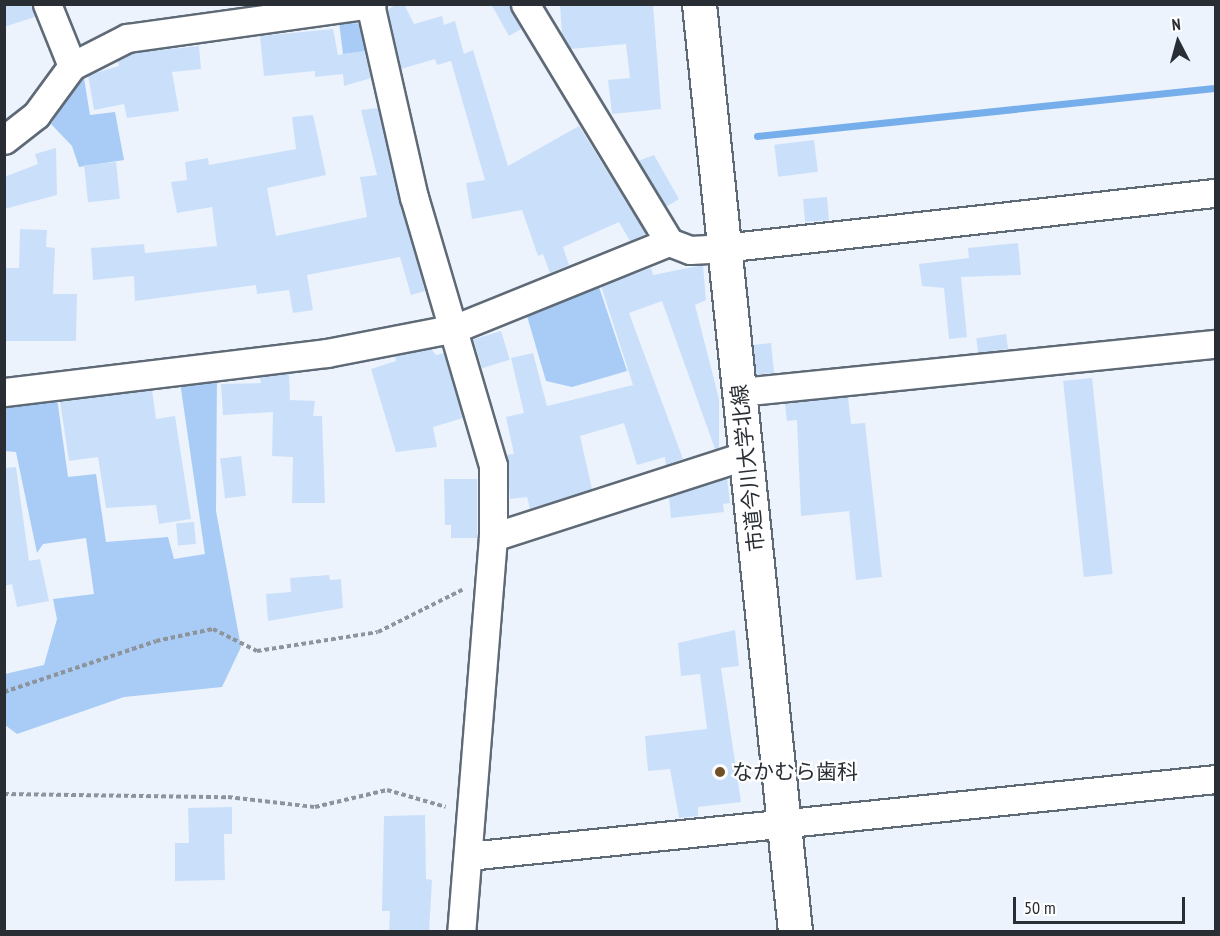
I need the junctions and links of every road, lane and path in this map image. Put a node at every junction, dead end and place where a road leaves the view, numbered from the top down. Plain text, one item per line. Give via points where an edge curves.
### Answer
1 (47, 4) edge
2 (525, 4) edge
3 (699, 4) edge
4 (371, 6) edge
5 (72, 66) junction
6 (4, 140) edge
7 (1215, 193) edge
8 (669, 242) junction
9 (723, 248) junction
10 (456, 328) junction
11 (1215, 344) edge
12 (4, 392) edge
13 (740, 392) junction
14 (747, 455) junction
15 (493, 537) junction
16 (488, 588) junction
17 (4, 692) edge
18 (1215, 779) edge
19 (4, 794) edge
20 (470, 813) junction
21 (783, 824) junction
22 (468, 856) junction
23 (461, 932) edge
24 (795, 932) edge

1 - 5 street
2 - 8 street
3 - 9 street, 市道今川大学北線
4 - 5 street via 127,38
4 - 10 street via 414,196
5 - 6 street via 36,115
7 - 9 street
8 - 9 street via 690,250
8 - 10 street
9 - 13 street, 市道今川大学北線
10 - 12 street via 327,353
10 - 15 street via 493,465
11 - 13 street
13 - 14 street, 市道今川大学北線
14 - 15 street
14 - 21 street, 市道今川大学北線
15 - 16 street
16 - 17 path via 455,590 378,632 257,651 213,629 156,641
16 - 20 street
18 - 21 street
19 - 20 path via 228,797 315,807 387,790
20 - 22 street
21 - 22 street
21 - 24 street, 市道今川大学北線
22 - 23 street

